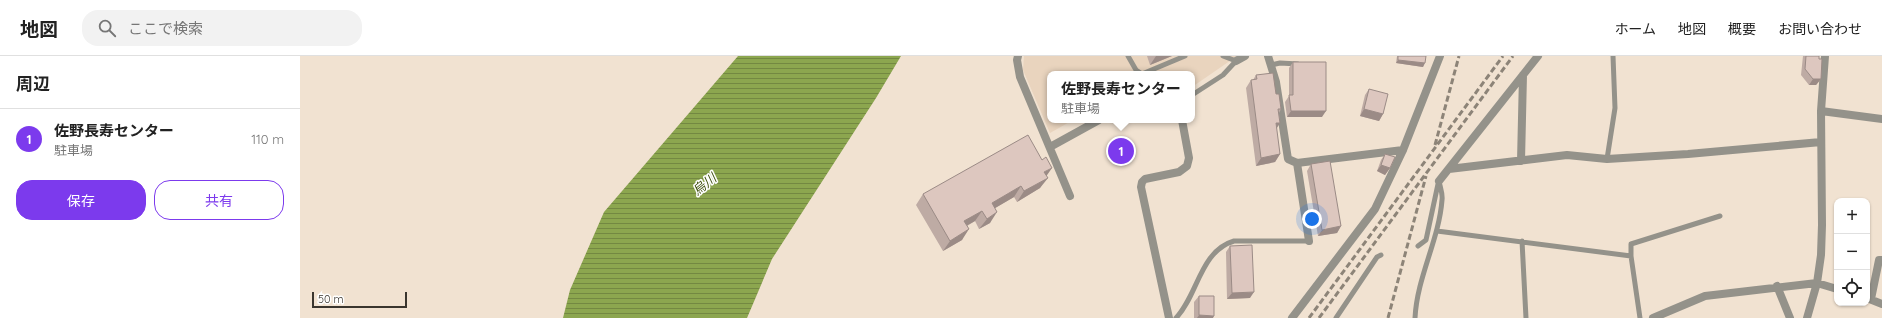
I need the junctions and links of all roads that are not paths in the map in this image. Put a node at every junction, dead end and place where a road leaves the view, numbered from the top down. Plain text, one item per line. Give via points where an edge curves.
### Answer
1 (1018, 56) edge
2 (1128, 56) edge
3 (1184, 56) edge
4 (1223, 56) edge
5 (1245, 56) edge
6 (1268, 56) edge
7 (1440, 56) edge
8 (1538, 56) edge
9 (1612, 56) edge
10 (1825, 56) edge
11 (1236, 61) junction
12 (1303, 64) edge
13 (1271, 65) junction
14 (1138, 71) edge
15 (1149, 71) edge
16 (1523, 74) junction
17 (1195, 93) edge
18 (1821, 111) junction
19 (1882, 119) edge
20 (1094, 123) edge
21 (1183, 123) edge
22 (1821, 142) junction
23 (1050, 147) junction
24 (1403, 150) junction
25 (1607, 159) junction
26 (1521, 161) junction
27 (1297, 163) junction
28 (1449, 169) junction
29 (1439, 181) junction
30 (1070, 196) dead end
31 (1720, 216) dead end
32 (1437, 231) junction
33 (1308, 241) joint
34 (1522, 241) junction
35 (1418, 246) dead end
36 (1381, 255) dead end
37 (1631, 256) junction
38 (1882, 260) edge
39 (1816, 283) junction
40 (1777, 286) junction
41 (1834, 288) edge
42 (1870, 294) edge
43 (1870, 298) edge
44 (1882, 304) edge
45 (1169, 318) edge
46 (1176, 318) edge
47 (1292, 318) edge
48 (1336, 318) edge
49 (1415, 318) edge
50 (1526, 318) edge
51 (1640, 318) edge
52 (1653, 318) edge
53 (1790, 318) edge
54 (1807, 318) edge

1 - 23 street via 1020,78
2 - 14 lane
3 - 15 lane
4 - 11 lane
5 - 11 street
6 - 13 street
7 - 24 street
8 - 16 street
9 - 25 lane via 1615,108
10 - 18 street
11 - 17 lane via 1223,75
12 - 13 lane
13 - 27 street via 1288,159
16 - 26 street
16 - 28 street
18 - 19 street
18 - 22 street
20 - 23 street
21 - 45 street via 1189,158 1187,166 1179,172 1145,179 1141,187
22 - 25 street via 1690,155
22 - 39 street via 1822,224
23 - 30 street
24 - 27 street
24 - 47 street via 1375,208
25 - 26 street via 1567,155
26 - 28 street
27 - 33 street
28 - 29 street
29 - 32 lane via 1442,198
29 - 35 lane via 1426,240
31 - 37 lane via 1631,244
32 - 34 lane
32 - 49 lane via 1416,300
33 - 46 lane via 1234,241 1223,244 1211,256
34 - 37 lane
34 - 50 lane
36 - 48 lane via 1377,257
37 - 51 lane
38 - 42 street via 1879,260
39 - 40 street
39 - 41 street
39 - 54 street
40 - 52 street via 1705,296
40 - 53 street
43 - 44 street

